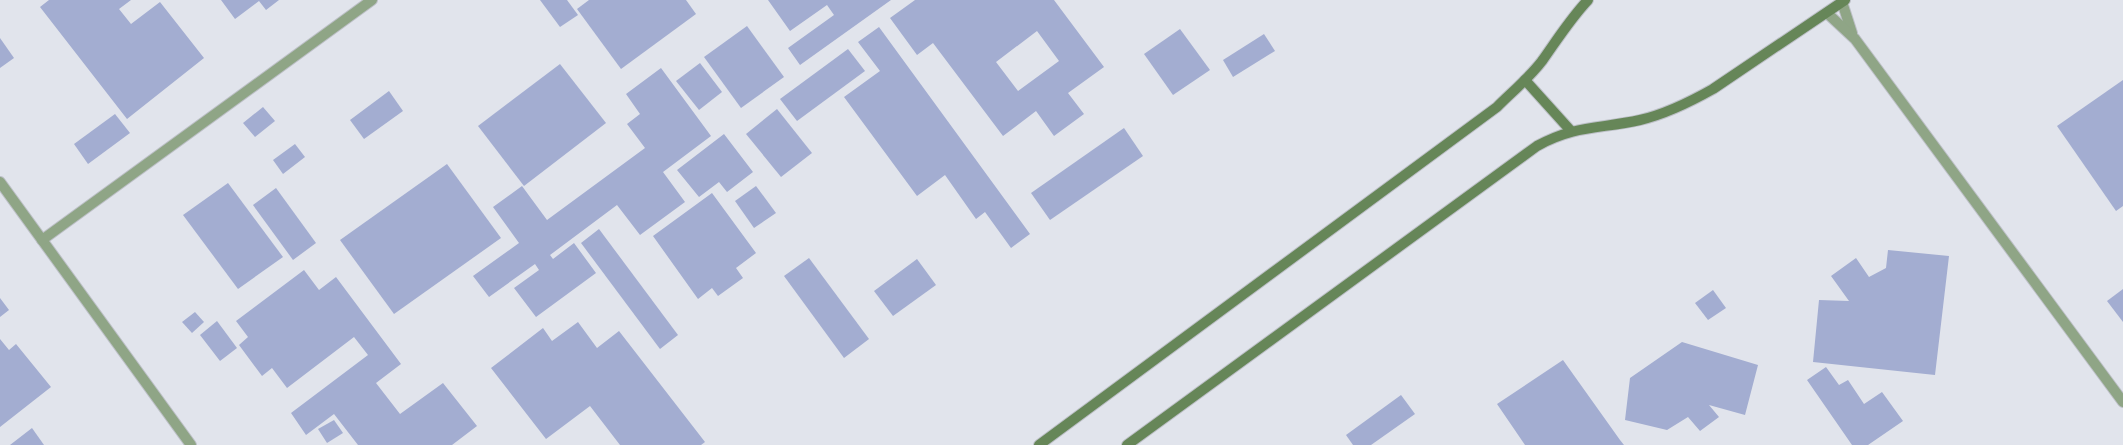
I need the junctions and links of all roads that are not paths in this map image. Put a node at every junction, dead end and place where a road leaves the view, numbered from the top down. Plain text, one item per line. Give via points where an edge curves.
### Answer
1 (372, 0) edge
2 (1588, 0) edge
3 (1843, 1) edge
4 (1827, 13) junction
5 (1855, 39) junction
6 (1525, 80) junction
7 (1571, 131) junction
8 (0, 182) edge
9 (42, 240) junction
10 (2123, 402) edge
11 (191, 445) edge
12 (1040, 445) edge
13 (1127, 445) edge

1 - 9 street
2 - 6 main road via 1575,13 1542,61
3 - 4 main road
3 - 5 street
4 - 5 street
4 - 7 main road via 1690,102 1641,120
5 - 10 street
6 - 7 main road
6 - 12 main road via 1471,127
7 - 13 main road via 1554,137 1522,157
8 - 9 street
9 - 11 street

